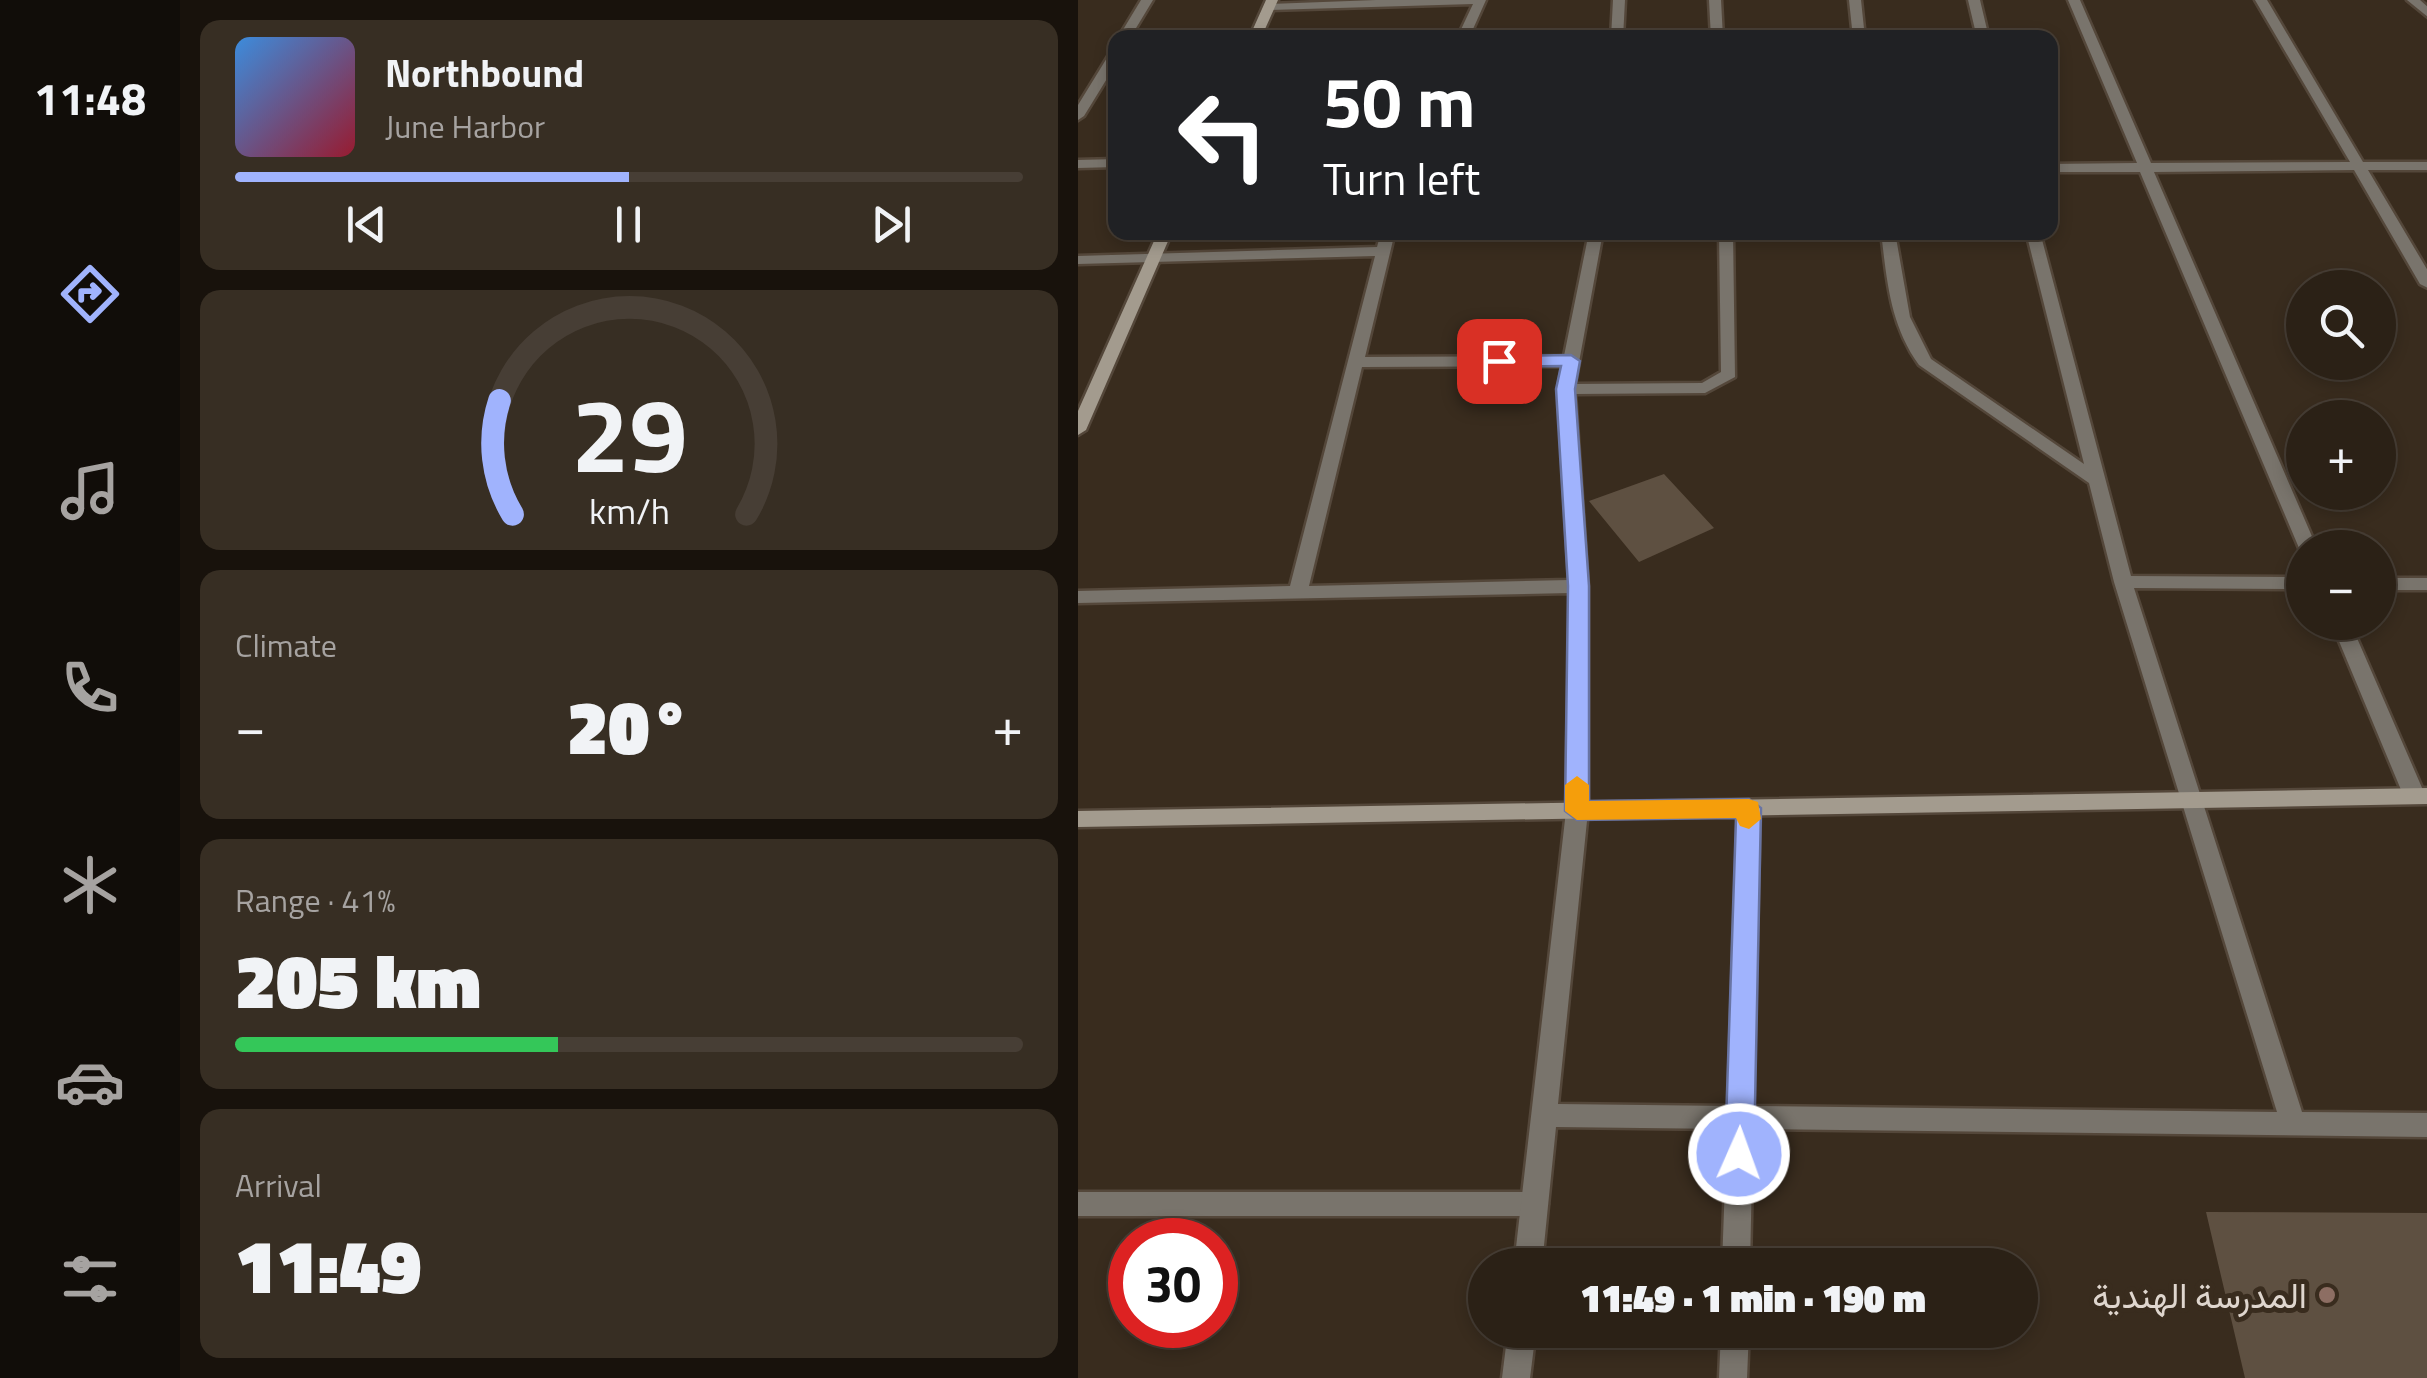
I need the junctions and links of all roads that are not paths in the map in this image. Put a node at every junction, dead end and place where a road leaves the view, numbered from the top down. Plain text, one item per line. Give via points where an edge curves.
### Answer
1 (1146, 0) edge
2 (1480, 0) edge
3 (1619, 0) edge
4 (1715, 0) edge
5 (1854, 0) edge
6 (1974, 0) edge
7 (2074, 0) edge
8 (2260, 0) edge
9 (2413, 0) edge
10 (1271, 3) edge
11 (2428, 14) edge
12 (1129, 30) edge
13 (1259, 30) edge
14 (1467, 30) edge
15 (1617, 30) edge
16 (1717, 30) edge
17 (1858, 30) edge
18 (1981, 30) edge
19 (1108, 66) edge
20 (1078, 116) edge
21 (1108, 163) edge
22 (1078, 164) edge
23 (2145, 166) junction
24 (2358, 166) junction
25 (2428, 166) edge
26 (2058, 168) edge
27 (1162, 240) edge
28 (1386, 240) edge
29 (1594, 240) edge
30 (1726, 240) edge
31 (1889, 240) edge
32 (2035, 240) edge
33 (1383, 251) junction
34 (1078, 260) edge
35 (1152, 260) junction
36 (2428, 284) edge
37 (1571, 361) junction
38 (1355, 362) junction
39 (1566, 389) junction
40 (1078, 430) edge
41 (2096, 480) junction
42 (2300, 530) edge
43 (2123, 582) junction
44 (2286, 583) edge
45 (2396, 584) edge
46 (2428, 584) edge
47 (1579, 586) junction
48 (1298, 592) junction
49 (1078, 597) edge
50 (2348, 640) edge
51 (2421, 797) edge
52 (2196, 802) junction
53 (1749, 808) junction
54 (1577, 811) junction
55 (1078, 819) edge
56 (1545, 1116) junction
57 (1740, 1118) junction
58 (2293, 1124) junction
59 (2428, 1125) edge
60 (1078, 1204) edge
61 (1535, 1204) junction
62 (1530, 1248) edge
63 (1736, 1248) edge
64 (1520, 1348) edge
65 (1735, 1348) edge
66 (1516, 1378) edge
67 (1734, 1378) edge

1 - 12 street
2 - 10 street
2 - 14 street
3 - 15 street
4 - 16 street
5 - 17 street
6 - 18 street
7 - 23 street
8 - 24 street
9 - 11 street
10 - 13 street
19 - 20 street
21 - 22 street
23 - 24 street
23 - 26 street
23 - 42 street
24 - 25 street
24 - 36 street
27 - 35 street
28 - 33 street
29 - 37 street
30 - 39 street via 1729,374 1721,382 1704,388
31 - 41 street via 1904,330 1925,362
32 - 41 street
33 - 35 street
33 - 38 street
34 - 35 street
35 - 40 street
37 - 38 street
37 - 39 street
38 - 48 street
39 - 47 street
41 - 43 street
43 - 44 street
43 - 52 street
45 - 46 street
47 - 48 street
47 - 54 street
48 - 49 street
50 - 51 street
51 - 52 street
52 - 53 street
52 - 58 street
53 - 54 street
53 - 57 street
54 - 55 street
54 - 56 street
56 - 57 street
56 - 61 street
57 - 58 street
57 - 63 street
58 - 59 street
60 - 61 street
61 - 62 street
64 - 66 street
65 - 67 street

